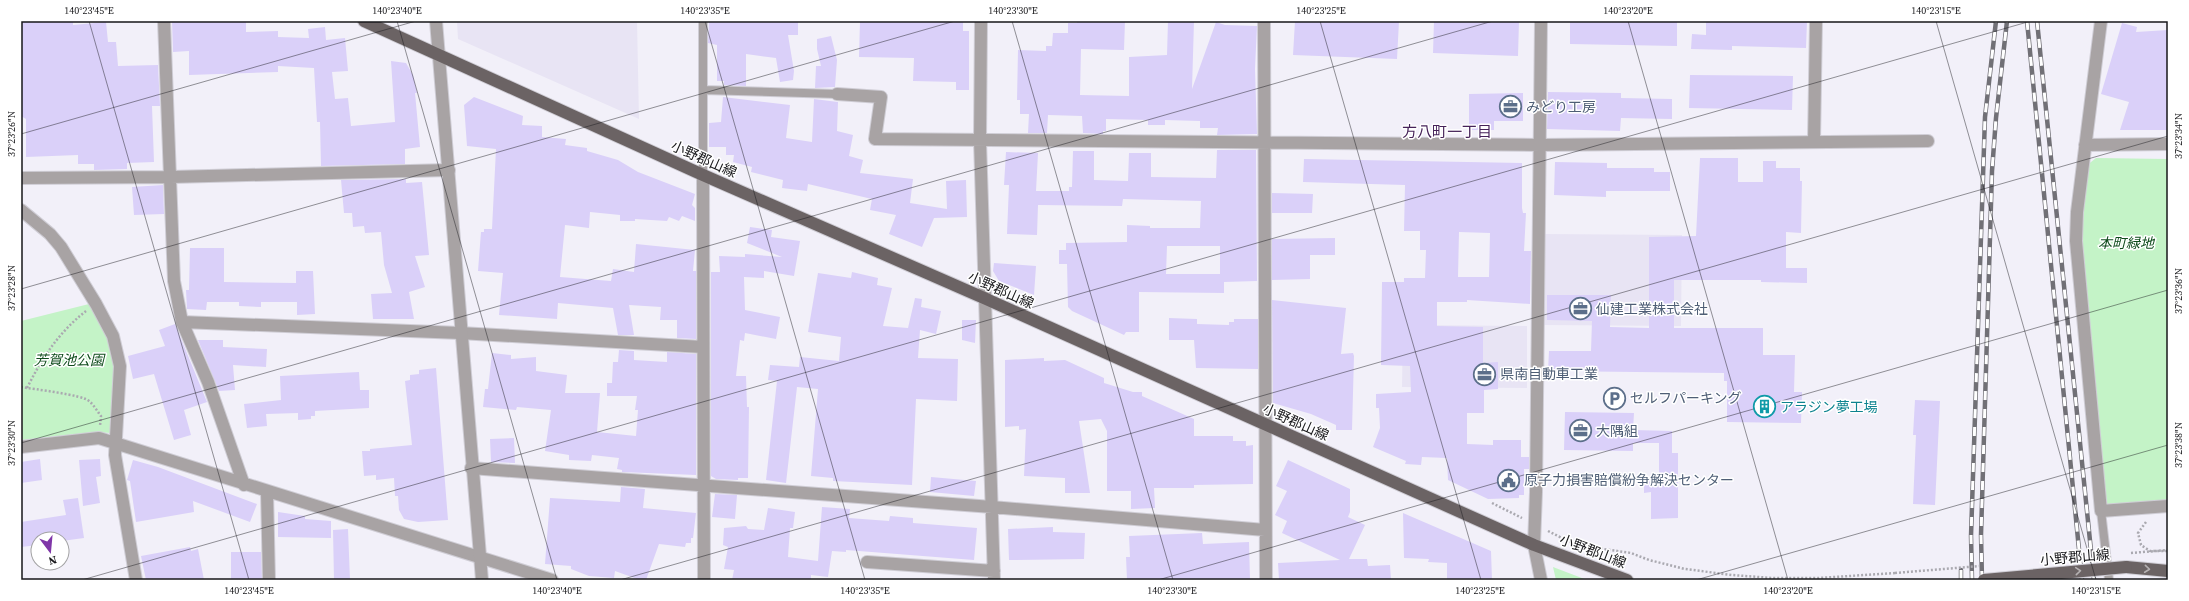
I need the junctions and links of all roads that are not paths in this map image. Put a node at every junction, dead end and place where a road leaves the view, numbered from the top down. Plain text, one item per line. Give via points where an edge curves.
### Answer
1 (164, 21) edge
2 (364, 21) edge
3 (436, 21) edge
4 (703, 21) edge
5 (981, 21) edge
6 (1264, 21) edge
7 (1541, 21) edge
8 (1816, 21) edge
9 (2101, 21) edge
10 (438, 54) junction
11 (703, 90) junction
12 (838, 94) joint
13 (980, 141) junction
14 (1928, 141) dead end
15 (1266, 142) junction
16 (1814, 142) junction
17 (2168, 144) edge
18 (1540, 145) junction
19 (2085, 145) junction
20 (449, 170) junction
21 (703, 175) junction
22 (171, 177) junction
23 (21, 178) edge
24 (21, 210) edge
25 (984, 298) junction
26 (182, 322) junction
27 (460, 333) junction
28 (703, 347) junction
29 (1265, 424) junction
30 (116, 444) junction
31 (21, 447) edge
32 (471, 468) junction
33 (704, 484) junction
34 (244, 485) junction
35 (267, 492) junction
36 (2168, 506) edge
37 (992, 507) junction
38 (2101, 511) junction
39 (1264, 530) junction
40 (1534, 545) junction
41 (480, 558) junction
42 (867, 562) dead end
43 (2168, 572) edge
44 (994, 576) edge
45 (2168, 579) edge
46 (136, 580) edge
47 (269, 580) edge
48 (482, 580) edge
49 (552, 580) edge
50 (704, 580) edge
51 (1266, 580) edge
52 (1541, 580) edge
53 (1627, 580) edge
54 (1984, 580) edge
55 (2109, 580) edge
56 (2163, 580) edge

1 - 22 street
2 - 10 main road, 小野郡山線
3 - 10 street
4 - 11 lane
5 - 13 street
6 - 15 street
7 - 18 street
8 - 16 street
9 - 19 street
10 - 20 street
10 - 21 main road, 小野郡山線
11 - 12 lane
11 - 21 lane
12 - 13 street via 881,97 875,139
13 - 15 street
13 - 25 street
14 - 16 street
15 - 18 street
15 - 29 street
16 - 18 street
17 - 19 street
18 - 40 street
19 - 38 street via 2076,241
20 - 22 street
20 - 27 street
21 - 25 main road, 小野郡山線
21 - 28 street
22 - 23 street
22 - 26 street via 174,281
24 - 30 street via 57,243 113,336 120,366
25 - 29 main road, 小野郡山線
25 - 37 street
26 - 27 street
26 - 34 street via 208,382
27 - 28 street
27 - 32 street
28 - 33 street
29 - 39 street
29 - 40 main road, 小野郡山線
30 - 31 street via 99,438
30 - 34 street
30 - 46 street via 118,481
32 - 33 street
32 - 41 street
33 - 37 street
33 - 50 street
34 - 35 street
35 - 41 street
35 - 47 street
36 - 38 street
37 - 39 street
37 - 44 street
38 - 55 lane
39 - 51 street
40 - 52 street
40 - 53 main road, 小野郡山線
41 - 48 street
41 - 49 street
42 - 44 street
54 -> 43 main road, 小野郡山線, bridge via 2126,567
45 - 56 main road

